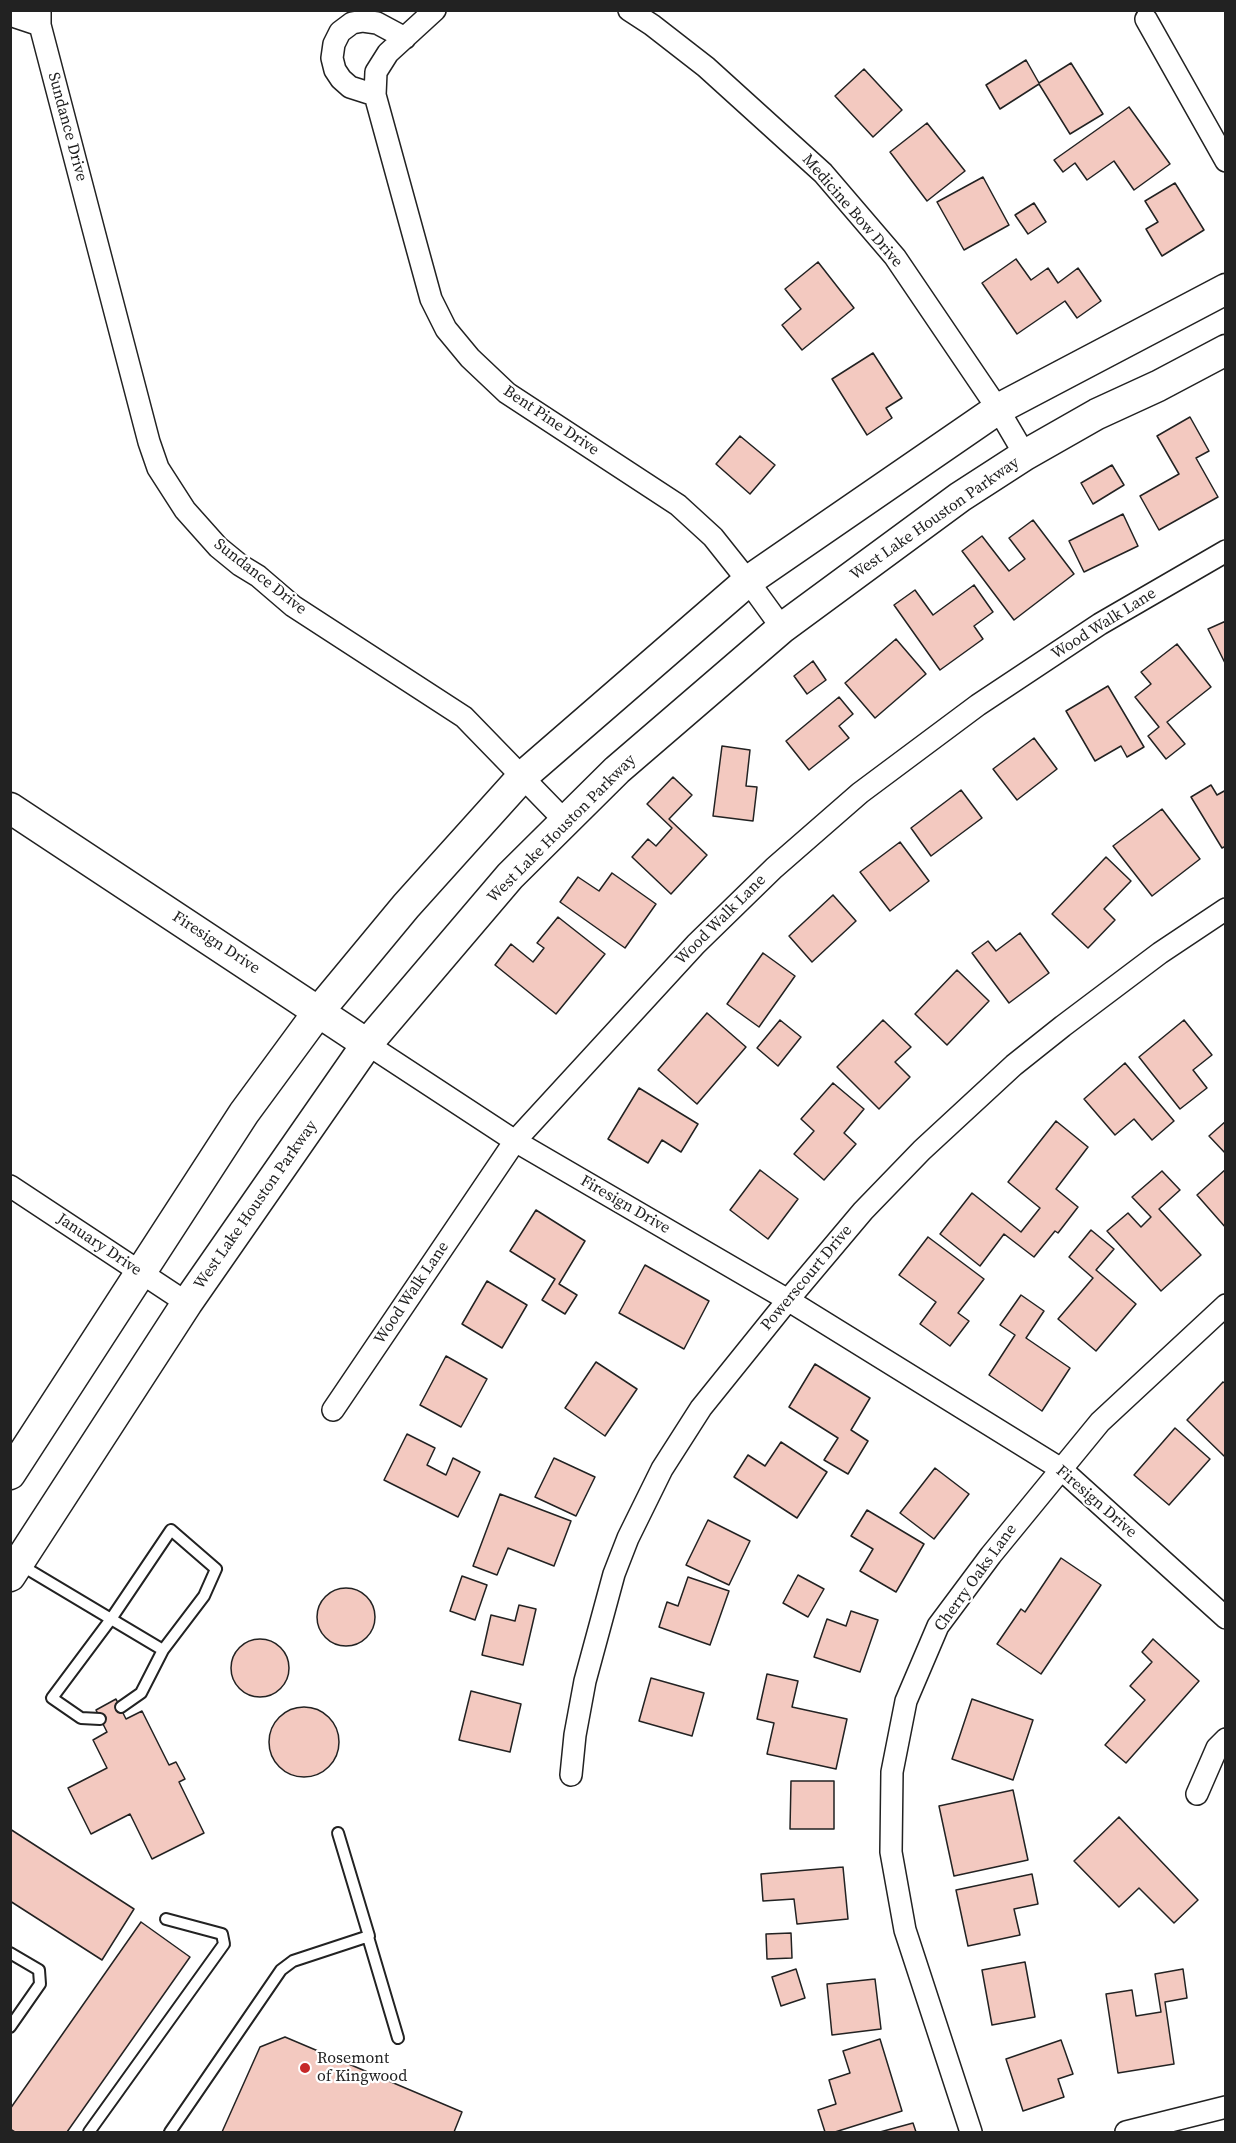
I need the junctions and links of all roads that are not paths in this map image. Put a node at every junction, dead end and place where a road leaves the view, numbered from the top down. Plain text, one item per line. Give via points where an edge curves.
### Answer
1 (435, 10) edge
2 (629, 10) edge
3 (10, 12) edge
4 (40, 18) edge
5 (1146, 19) dead end
6 (405, 38) junction
7 (375, 95) junction
8 (1226, 161) edge
9 (1226, 290) edge
10 (1226, 350) edge
11 (998, 409) junction
12 (1025, 455) junction
13 (1226, 551) edge
14 (748, 581) junction
15 (782, 628) junction
16 (523, 776) junction
17 (10, 808) edge
18 (565, 821) junction
19 (1226, 909) edge
20 (319, 1011) junction
21 (368, 1044) junction
22 (515, 1141) junction
23 (10, 1186) edge
24 (140, 1272) junction
25 (788, 1300) junction
26 (187, 1303) junction
27 (1226, 1305) edge
28 (333, 1410) dead end
29 (1061, 1469) junction
30 (10, 1474) edge
31 (13, 1566) edge
32 (111, 1618) junction
33 (1226, 1618) edge
34 (163, 1650) junction
35 (121, 1707) dead end
36 (100, 1719) dead end
37 (1226, 1739) edge
38 (571, 1774) dead end
39 (1197, 1794) dead end
40 (338, 1833) dead end
41 (166, 1919) dead end
42 (368, 1937) junction
43 (10, 1953) edge
44 (10, 2027) edge
45 (398, 2038) dead end
46 (1226, 2107) edge
47 (89, 2133) edge
48 (170, 2133) edge
49 (971, 2133) edge
50 (1126, 2133) edge

1 - 6 street, Bent Pine Drive
2 - 11 street, Medicine Bow Drive via 706,67 823,172 895,257
3 - 4 street, Sundance Drive via 16,17
4 - 16 street, Sundance Drive via 158,468 185,510 218,547 293,606 464,717
5 - 8 street
6 - 7 street, Bent Pine Drive via 388,53 376,72
6 - 7 street via 378,23 363,21 340,32 332,58 335,70 350,87
7 - 14 street, Bent Pine Drive via 431,299 446,329 507,393 678,505 713,537
9 - 11 main road
10 - 12 main road, West Lake Houston Parkway via 1097,414
11 - 12 street, Medicine Bow Drive
11 - 14 main road
12 - 15 main road, West Lake Houston Parkway via 960,497
13 - 22 street, Wood Walk Lane via 1090,630 978,705 860,793 774,868 696,944
14 - 15 street, Bent Pine Drive
14 - 16 main road
15 - 18 main road, West Lake Houston Parkway via 617,770
16 - 18 street, Sundance Drive
16 - 20 main road via 406,906
17 - 20 main road, Firesign Drive
18 - 21 main road, West Lake Houston Parkway via 510,876
19 - 25 street, Powerscourt Drive via 1160,953 1014,1065 863,1211
20 - 21 main road, Firesign Drive
20 - 24 main road via 244,1113
21 - 22 street, Firesign Drive
21 - 26 main road, West Lake Houston Parkway
22 - 25 street, Firesign Drive
22 - 28 street, Wood Walk Lane
23 - 24 street, January Drive
24 - 26 street, January Drive
24 - 30 main road
25 - 29 street, Firesign Drive
25 - 38 street, Powerscourt Drive via 701,1408 662,1469 628,1538 585,1681
26 - 31 main road, West Lake Houston Parkway
27 - 29 street, Cherry Oaks Lane via 1100,1422
29 - 33 street, Firesign Drive
29 - 49 street, Cherry Oaks Lane via 938,1626 906,1701 892,1772 891,1852 905,1930
31 - 32 lane
32 - 34 lane
32 - 34 lane via 171,1530 216,1569 204,1596
32 - 36 lane via 52,1698 81,1718
34 - 35 lane via 141,1693
37 - 39 street via 1217,1748
40 - 42 lane
41 - 47 lane via 222,1934 224,1944
42 - 45 lane
42 - 48 lane via 293,1961 281,1970
43 - 44 lane via 39,1970 40,1984
46 - 50 street

